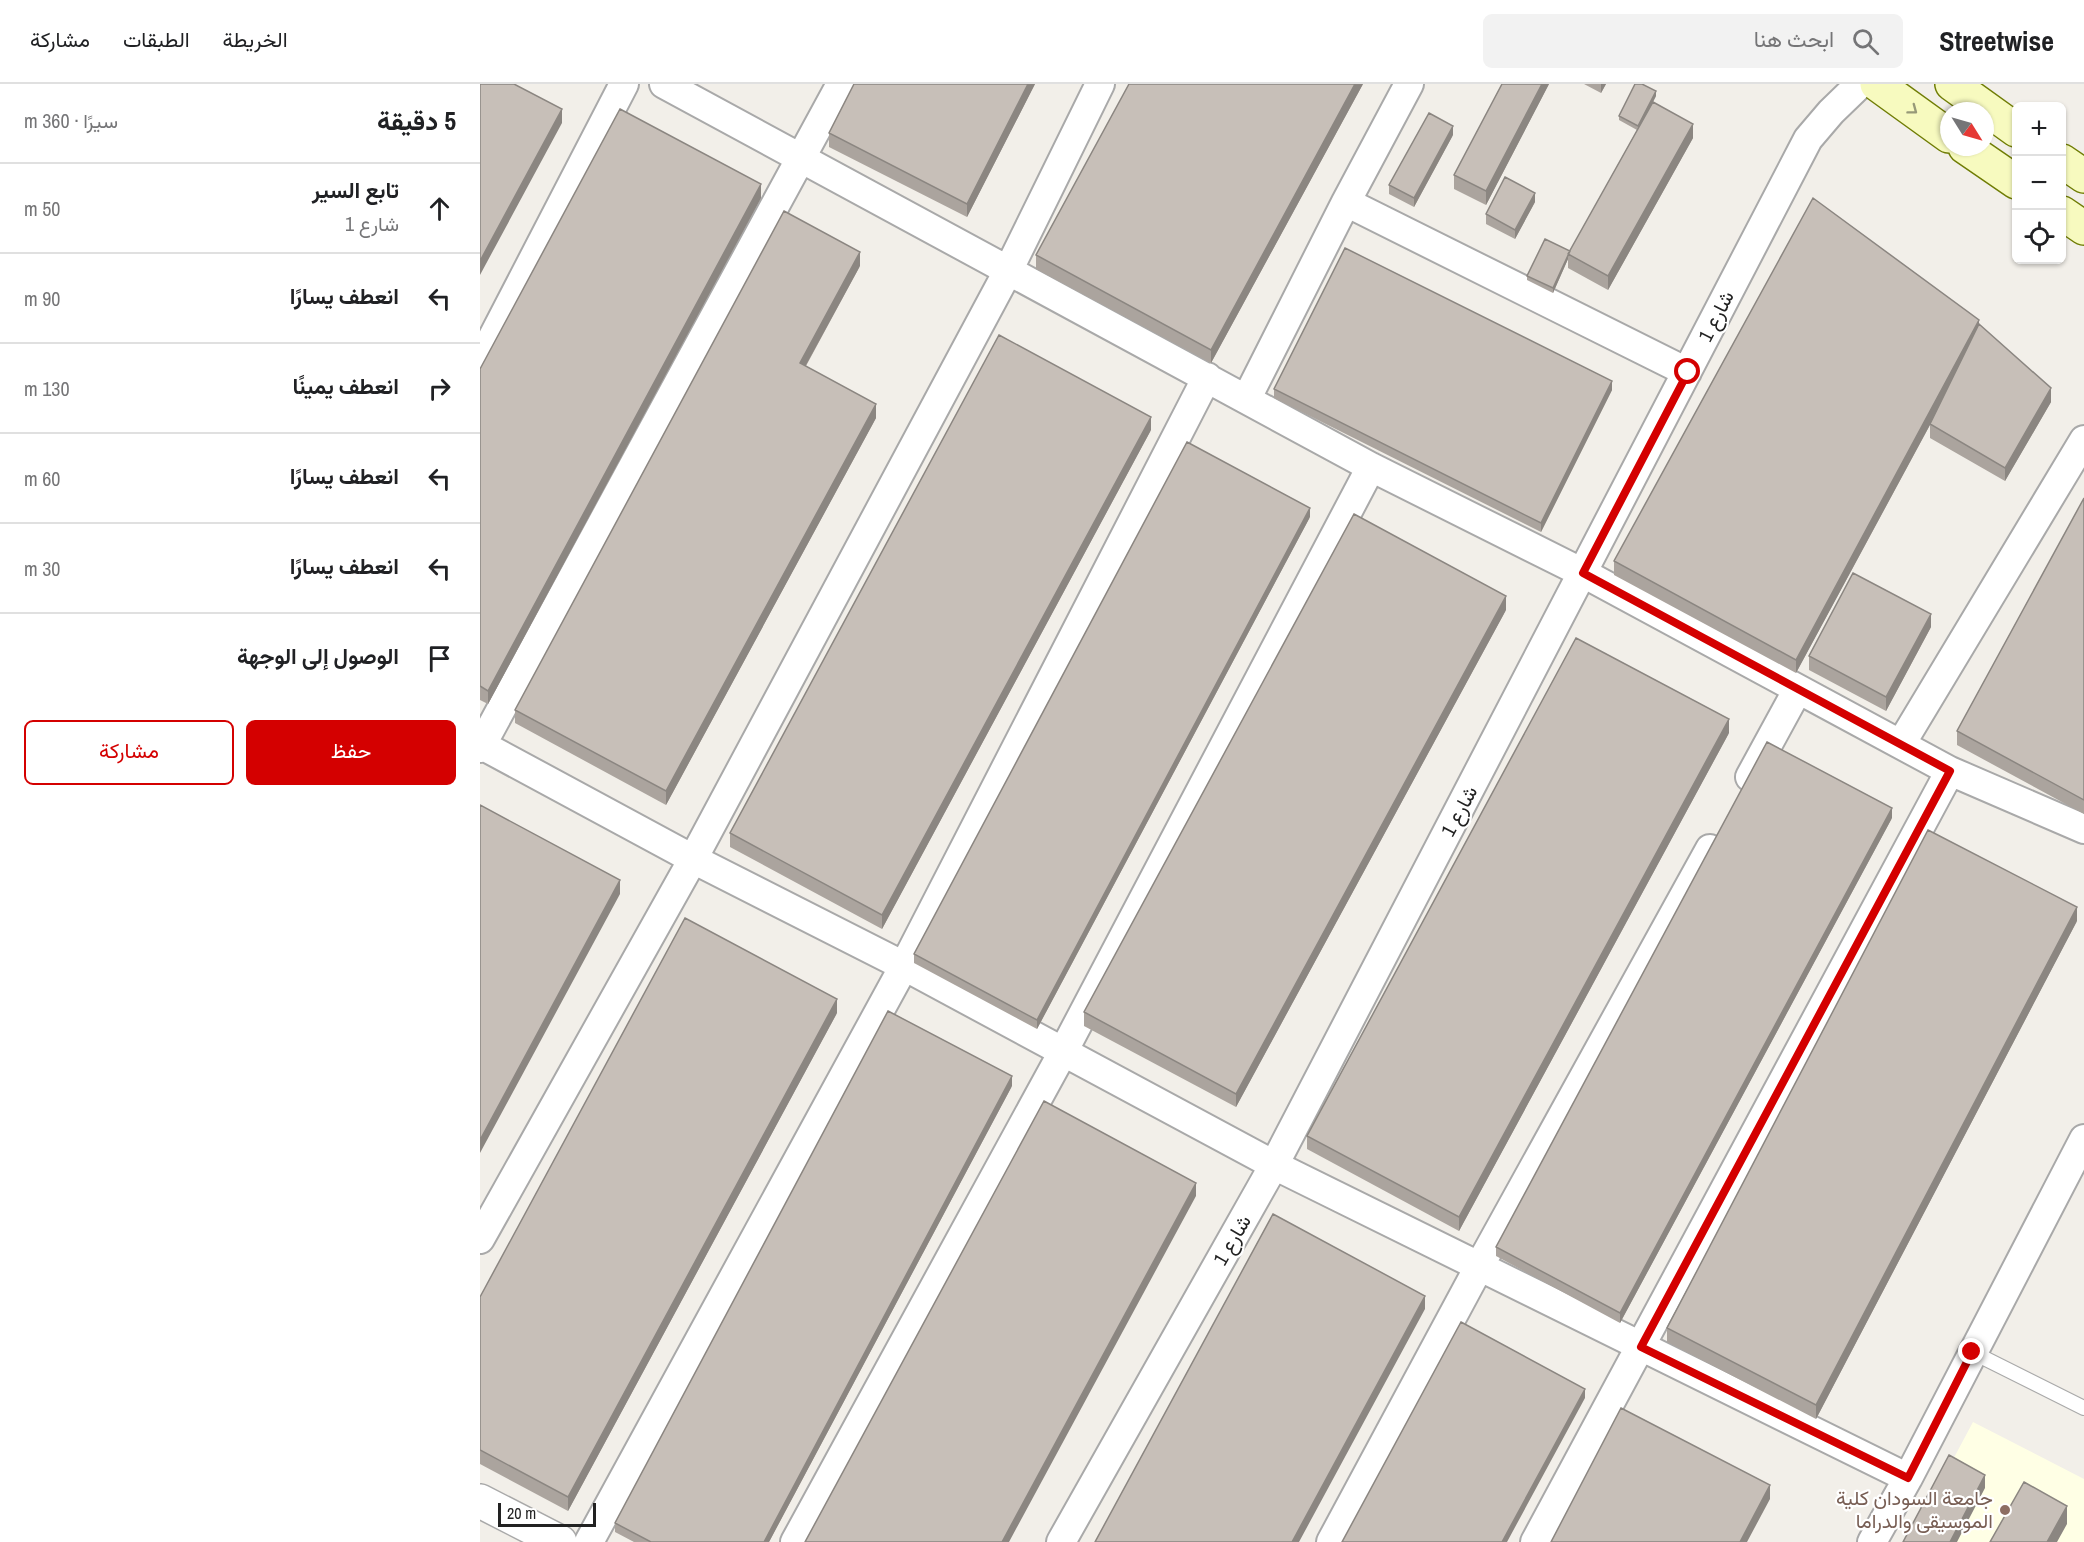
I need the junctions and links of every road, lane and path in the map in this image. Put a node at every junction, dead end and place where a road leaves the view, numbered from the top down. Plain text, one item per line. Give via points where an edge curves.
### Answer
1 (624, 84) edge
2 (664, 84) edge
3 (841, 84) edge
4 (1100, 84) edge
5 (1409, 84) edge
6 (1860, 84) edge
7 (1877, 84) edge
8 (1952, 84) edge
9 (2012, 127) edge
10 (1940, 130) edge
11 (1978, 156) edge
12 (801, 159) junction
13 (2066, 164) edge
14 (2084, 176) edge
15 (2012, 179) edge
16 (1346, 202) junction
17 (2066, 216) edge
18 (2084, 228) edge
19 (1008, 271) junction
20 (480, 362) edge
21 (1688, 372) junction
22 (1208, 377) junction
23 (1247, 398) junction
24 (2084, 440) edge
25 (1371, 467) junction
26 (1583, 573) junction
27 (1798, 689) junction
28 (1901, 744) junction
29 (481, 746) edge
30 (1950, 771) junction
31 (2084, 829) edge
32 (693, 859) junction
33 (904, 966) junction
34 (1063, 1052) junction
35 (2084, 1139) edge
36 (1274, 1165) junction
37 (480, 1239) edge
38 (1480, 1265) junction
39 (1641, 1347) junction
40 (1972, 1352) junction
41 (2084, 1408) edge
42 (1908, 1478) junction
43 (480, 1501) edge
44 (560, 1542) edge
45 (589, 1542) edge
46 (795, 1542) edge
47 (1061, 1542) edge
48 (1331, 1542) edge
49 (1535, 1542) edge
50 (1872, 1542) edge

1 - 20 street
2 - 12 street
3 - 12 street
4 - 19 street
5 - 16 street
6 - 21 street, شارع 1 via 1808,139
7 -> 10 main road
8 - 9 main road
11 - 15 main road
12 - 19 street
12 - 29 street
13 - 14 main road
16 - 21 street
16 - 23 street
17 - 18 main road
19 - 22 street
19 - 32 street
21 - 26 street, شارع 1
22 - 23 street
22 - 33 street
23 - 25 street
24 - 28 street
25 - 26 street
25 - 34 street
26 - 27 street
26 - 36 street, شارع 1
27 - 28 street
27 - 38 street
28 - 30 street
29 - 32 street
30 - 31 street
30 - 39 street
32 - 33 street
32 - 37 street
33 - 34 street
33 - 45 street
34 - 36 street
34 - 46 street
35 - 40 street
36 - 38 street
36 - 47 street, شارع 1
38 - 39 street
38 - 48 street
39 - 42 street
39 - 49 street
40 - 41 lane
40 - 42 street
42 - 50 street
43 - 44 street

